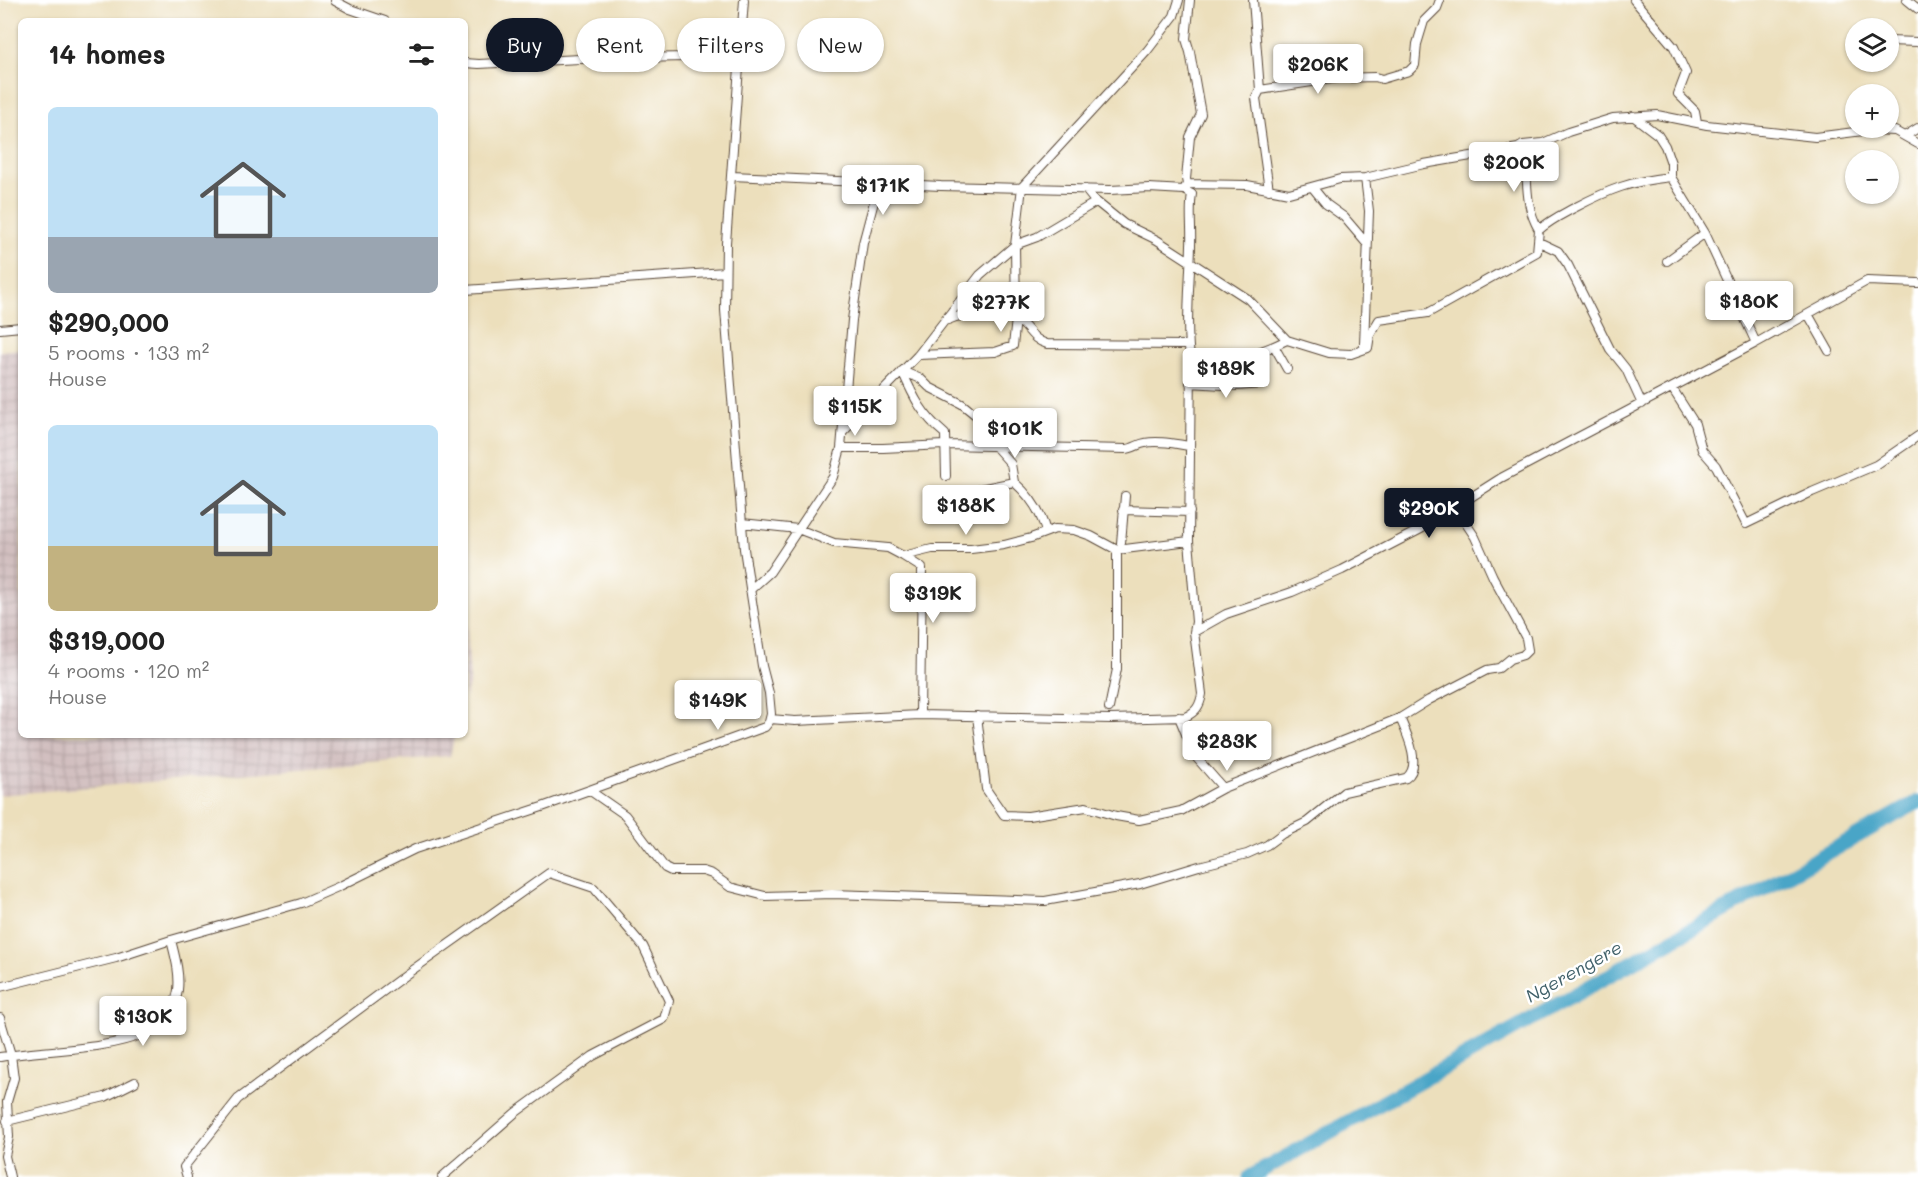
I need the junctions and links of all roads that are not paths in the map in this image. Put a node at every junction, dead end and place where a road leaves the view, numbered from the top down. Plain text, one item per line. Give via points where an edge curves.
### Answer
1 (744, 0) edge
2 (1179, 0) edge
3 (1190, 0) edge
4 (1253, 0) edge
5 (1440, 0) edge
6 (1634, 0) edge
7 (1906, 0) edge
8 (335, 1) edge
9 (1918, 9) edge
10 (376, 18) edge
11 (743, 18) edge
12 (1899, 41) edge
13 (1918, 42) edge
14 (677, 57) edge
15 (468, 63) edge
16 (740, 72) edge
17 (1260, 90) junction
18 (1633, 116) junction
19 (1697, 122) junction
20 (1918, 128) edge
21 (1905, 136) junction
22 (1918, 144) edge
23 (1523, 145) junction
24 (732, 176) junction
25 (1671, 177) junction
26 (1365, 178) junction
27 (879, 183) junction
28 (1022, 187) junction
29 (1186, 187) junction
30 (1313, 188) junction
31 (1085, 189) junction
32 (1269, 190) junction
33 (1096, 202) junction
34 (1539, 230) junction
35 (1705, 233) junction
36 (1539, 242) junction
37 (1367, 244) junction
38 (1015, 245) junction
39 (1667, 261) dead end
40 (1190, 263) junction
41 (725, 272) junction
42 (1918, 283) edge
43 (468, 290) edge
44 (1808, 314) junction
45 (1016, 319) junction
46 (946, 320) junction
47 (18, 327) edge
48 (0, 329) edge
49 (1287, 340) junction
50 (1756, 343) junction
51 (1188, 345) junction
52 (1274, 346) junction
53 (1364, 349) junction
54 (1829, 351) dead end
55 (918, 355) junction
56 (1191, 365) junction
57 (1287, 369) dead end
58 (902, 371) junction
59 (1190, 383) junction
60 (1261, 384) dead end
61 (1671, 388) junction
62 (1642, 404) junction
63 (842, 434) junction
64 (1918, 436) edge
65 (946, 445) junction
66 (995, 446) junction
67 (1190, 446) junction
68 (841, 448) junction
69 (946, 476) dead end
70 (1014, 482) junction
71 (980, 489) dead end
72 (1125, 496) dead end
73 (1455, 507) junction
74 (1124, 510) junction
75 (1190, 512) junction
76 (742, 523) junction
77 (798, 529) junction
78 (1046, 531) junction
79 (1189, 541) junction
80 (1119, 547) junction
81 (903, 556) junction
82 (750, 590) junction
83 (1194, 632) junction
84 (1109, 708) dead end
85 (920, 716) junction
86 (977, 716) junction
87 (1179, 717) junction
88 (1400, 718) junction
89 (770, 719) junction
90 (1223, 788) junction
91 (589, 790) junction
92 (171, 940) junction
93 (0, 987) edge
94 (0, 1018) edge
95 (11, 1055) junction
96 (0, 1057) edge
97 (135, 1082) dead end
98 (7, 1121) junction
99 (2, 1157) edge
100 (10, 1177) edge
101 (187, 1177) edge
102 (442, 1177) edge

1 - 11 street
2 - 28 street via 1174,16 1147,51
3 - 29 street via 1186,39 1201,114 1190,137
4 - 17 street
5 - 17 street via 1424,21 1415,65 1409,71 1382,79 1338,78
6 - 19 street via 1682,60 1686,73 1678,93 1695,111
7 - 9 street
8 - 10 street
12 - 13 street
14 - 15 street
16 - 24 street
17 - 32 street via 1256,98
18 - 19 street via 1657,115
18 - 23 street via 1612,118 1543,143
18 - 25 street via 1658,135 1665,146
19 - 21 street via 1815,137 1871,130 1895,131
20 - 21 street
21 - 22 street
23 - 26 street
23 - 34 street via 1530,215
24 - 27 street
24 - 41 street
25 - 34 street via 1606,191 1551,219
25 - 35 street
26 - 30 street via 1340,179
26 - 37 street
27 - 28 street
27 - 63 street via 863,243
28 - 31 street
28 - 38 street
29 - 31 street
29 - 32 street via 1247,185
29 - 40 street via 1191,194
30 - 32 street via 1289,193
30 - 37 street
31 - 33 street
33 - 38 street via 1043,234
33 - 40 street via 1124,224 1157,240
34 - 36 street
35 - 39 street
35 - 50 street
36 - 53 street via 1537,252 1428,313 1379,320 1368,348
36 - 62 street via 1558,251 1568,265
37 - 53 street
38 - 45 street
38 - 46 street via 980,275
40 - 49 street via 1248,299
40 - 51 street
41 - 43 street
41 - 76 street
42 - 44 street via 1867,282
44 - 50 street
44 - 54 street
45 - 46 street via 973,313
45 - 51 street via 1038,341 1047,344
45 - 55 street via 1013,346 994,352
46 - 55 street
47 - 48 street
49 - 52 street
49 - 53 street via 1329,353 1351,354
50 - 61 street
51 - 56 street
52 - 56 street via 1232,361
52 - 57 street
55 - 58 street
56 - 59 street
58 - 63 street
58 - 65 street via 916,402 945,434
58 - 66 street via 962,404 978,417
59 - 60 street
59 - 67 street
61 - 62 street
61 - 64 street via 1695,424 1702,450 1716,466 1746,524 1876,465
62 - 73 street via 1501,478
63 - 68 street
65 - 66 street
65 - 68 street
65 - 69 street
66 - 67 street via 1132,449 1142,443 1157,442
66 - 70 street via 1011,464
67 - 75 street
68 - 77 street via 833,477
70 - 71 street
70 - 78 street via 1026,493
72 - 74 street
73 - 83 street via 1342,570 1226,614
73 - 88 street via 1475,537 1526,638 1528,650
74 - 75 street
74 - 80 street
75 - 79 street
76 - 77 street
76 - 82 street
77 - 81 street via 834,543 888,548
77 - 82 street via 770,572
78 - 80 street via 1074,530
78 - 81 street via 1004,545 932,549
79 - 80 street
79 - 83 street
80 - 84 street via 1117,669
81 - 85 street via 922,568
82 - 89 street
83 - 87 street via 1201,702 1195,713
85 - 86 street
85 - 89 street
86 - 87 street
86 - 90 street via 986,789 1004,815 1028,816 1086,807 1139,820 1181,811
87 - 90 street via 1195,756
88 - 90 street
88 - 91 street via 1412,746 1412,770 1406,778 1344,792 1307,822 1247,855 1140,884 1045,902 832,894 765,896 744,891 703,871 665,868 625,815
89 - 91 street via 765,727 737,738
91 - 92 street via 415,849 301,903
92 - 93 street
92 - 95 street via 178,992 166,1019 148,1032 88,1046
94 - 95 street
95 - 96 street
95 - 98 street via 14,1078 7,1102
97 - 98 street via 105,1097
98 - 99 street via 9,1137
99 - 100 street
101 - 102 street via 184,1167 238,1099 408,973 549,873 594,888 643,946 669,1001 664,1018 593,1056 516,1113

